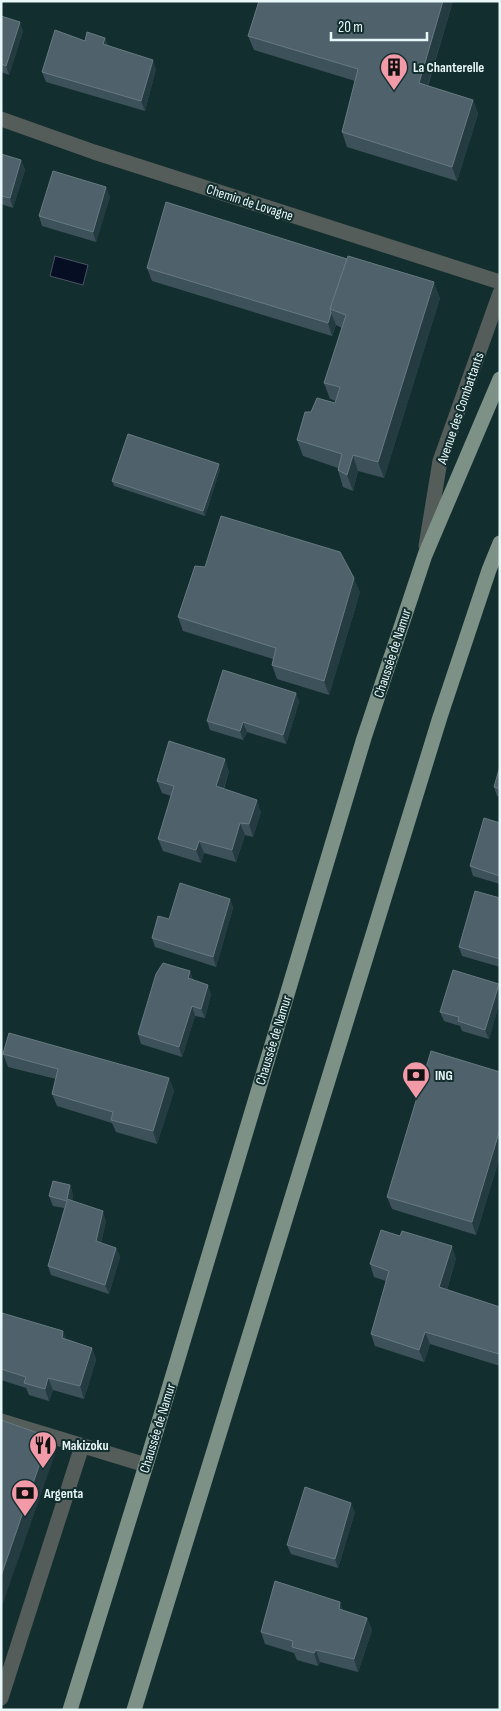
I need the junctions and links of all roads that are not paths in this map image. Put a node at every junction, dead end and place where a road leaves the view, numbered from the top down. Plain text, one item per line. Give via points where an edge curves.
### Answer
1 (1, 119) edge
2 (500, 282) edge
3 (500, 293) edge
4 (500, 379) edge
5 (500, 543) edge
6 (425, 555) junction
7 (1, 1421) edge
8 (82, 1446) junction
9 (146, 1465) junction
10 (1, 1698) edge
11 (70, 1710) edge
12 (134, 1710) edge

1 - 2 street, Chemin de Lovagne
3 - 6 street, Avenue des Combattants via 440,461
4 - 6 main road, Chaussée de Namur
5 - 12 main road via 440,717
6 - 9 main road, Chaussée de Namur via 364,738
7 - 8 street
8 - 9 street
8 - 10 street
9 - 11 main road, Chaussée de Namur

